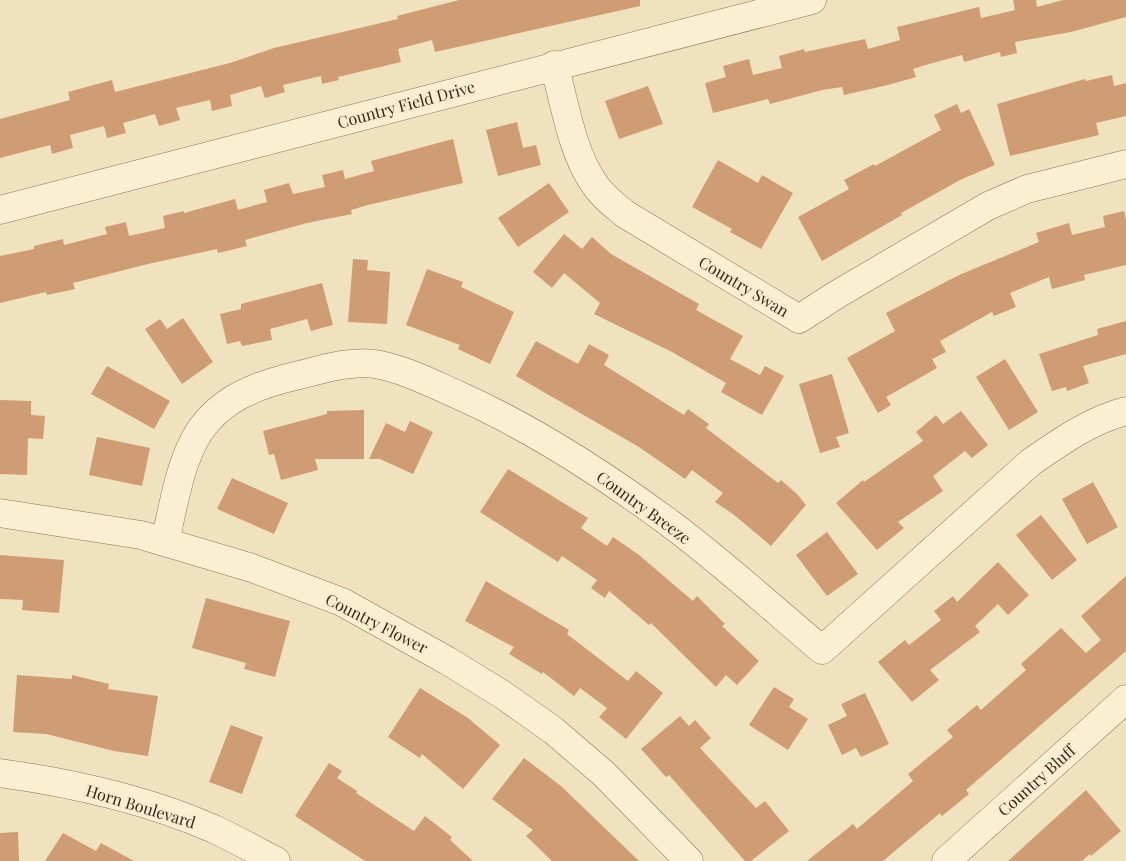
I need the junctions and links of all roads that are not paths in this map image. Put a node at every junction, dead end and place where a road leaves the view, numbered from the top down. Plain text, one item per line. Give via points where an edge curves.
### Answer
1 (812, 0) edge
2 (554, 65) junction
3 (1126, 164) edge
4 (0, 210) edge
5 (1126, 411) edge
6 (0, 513) edge
7 (165, 541) junction
8 (1126, 699) edge
9 (0, 773) edge
10 (276, 861) edge
11 (689, 861) edge
12 (946, 861) edge

1 - 2 street, Country Field Drive
2 - 3 street, Country Swan via 582,162 592,182 606,198 625,214 799,319 988,206 1027,189
2 - 4 street, Country Field Drive
5 - 7 street, Country Breeze via 1059,442 1031,462 822,650 669,523 573,456 482,406 398,369 372,364 345,364 266,383 224,405 200,432 184,464
6 - 7 street, Country Flower via 99,527
7 - 11 street, Country Flower via 252,568 342,602 448,661 554,731 604,774
8 - 12 street, Country Bluff
9 - 10 street, Horn Boulevard via 60,781 135,800 214,829

